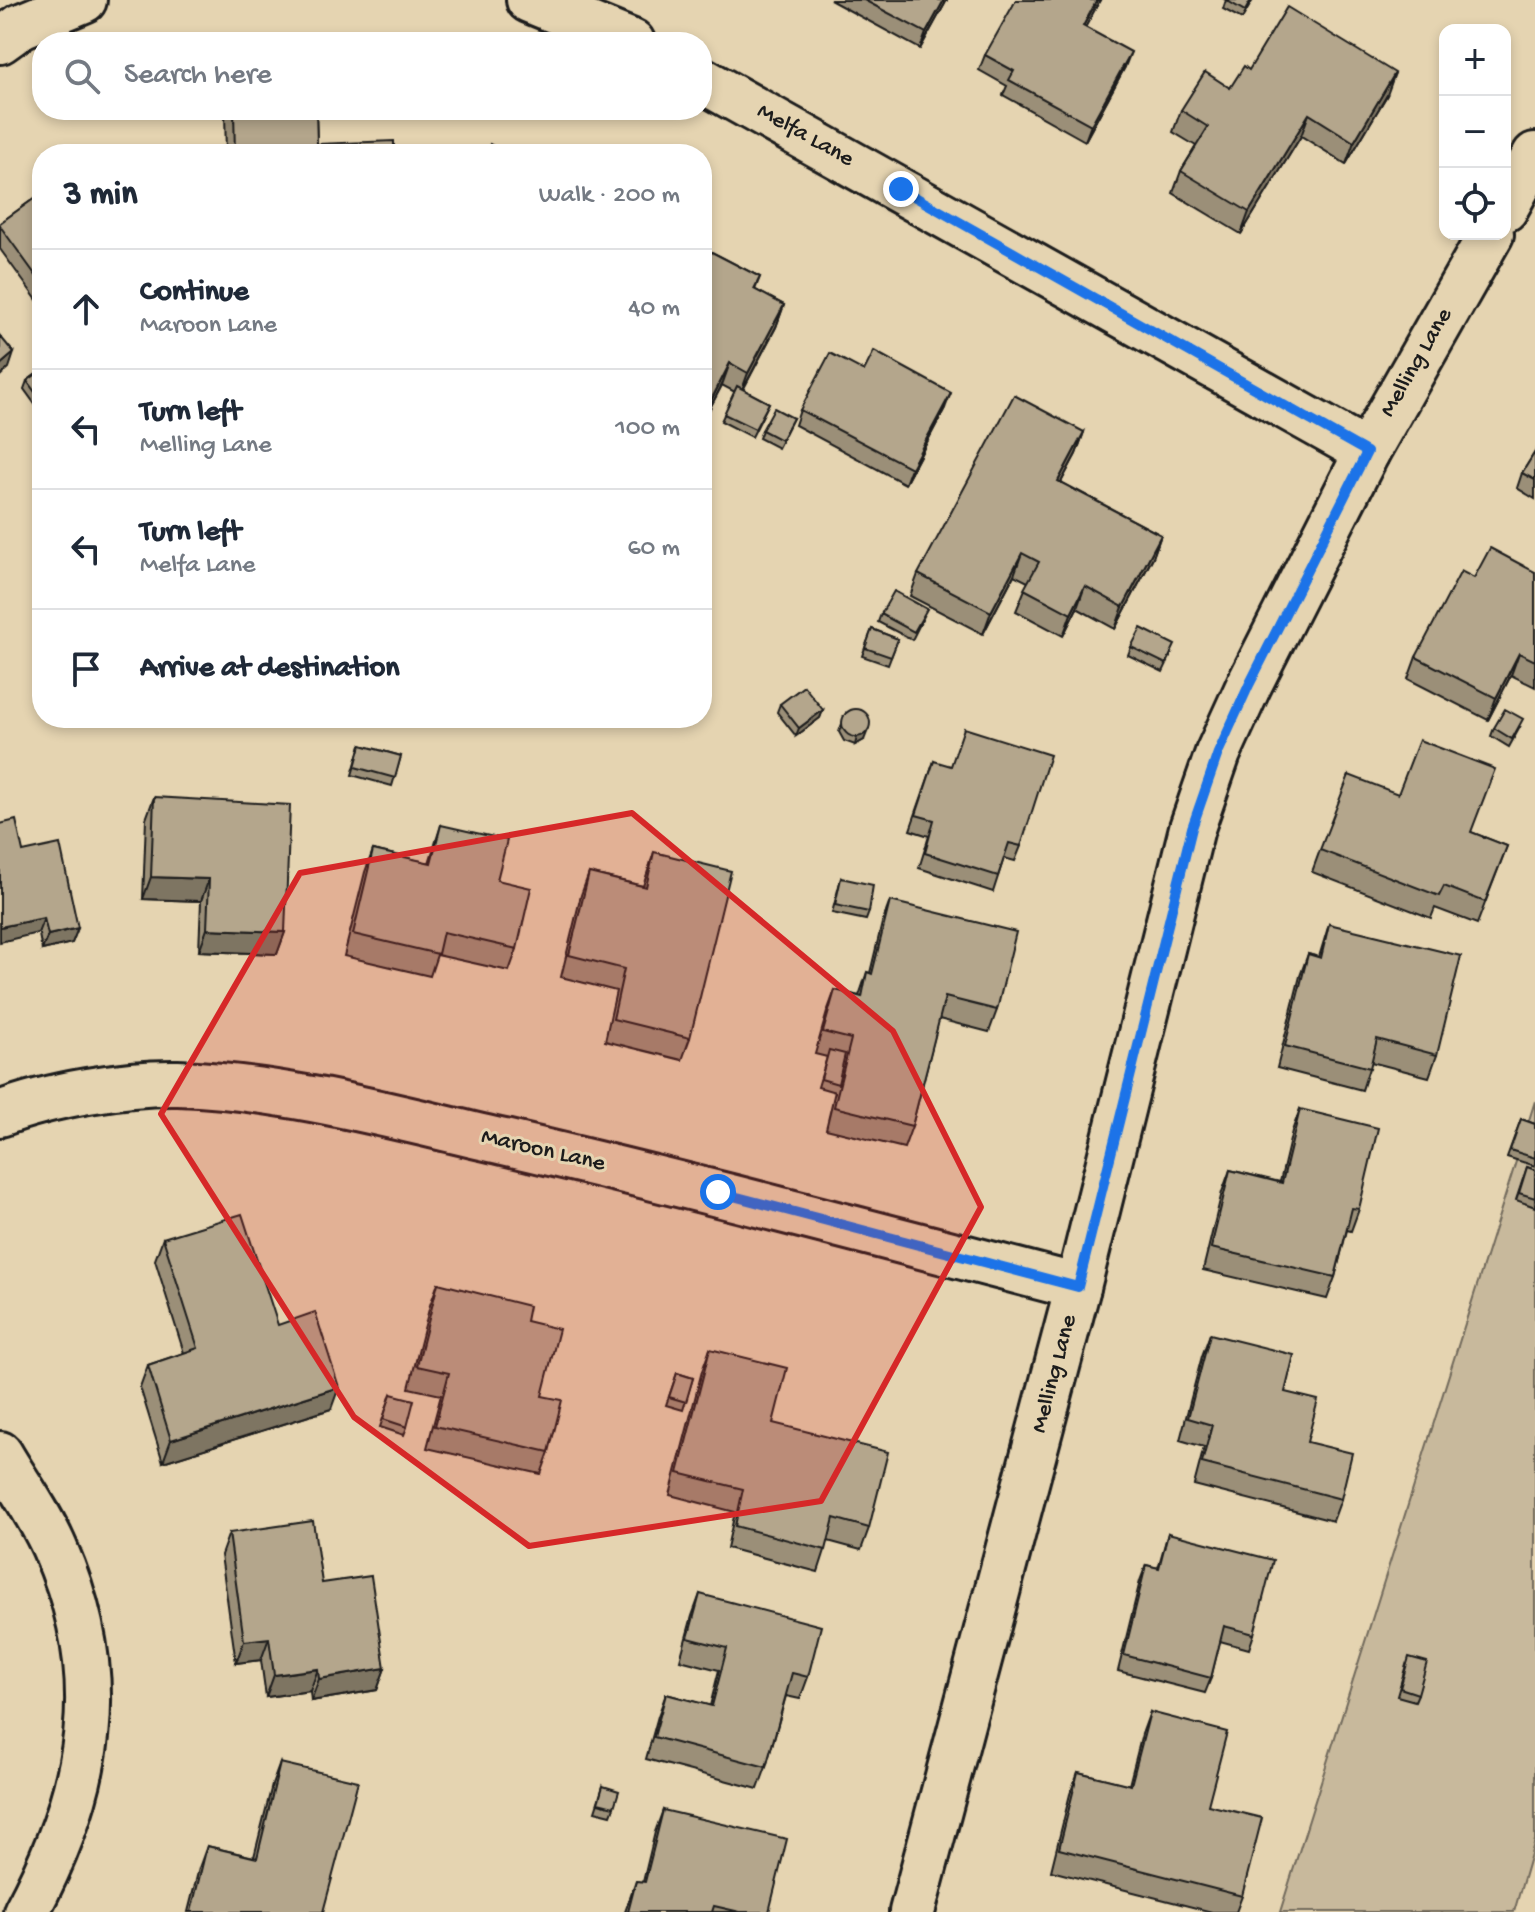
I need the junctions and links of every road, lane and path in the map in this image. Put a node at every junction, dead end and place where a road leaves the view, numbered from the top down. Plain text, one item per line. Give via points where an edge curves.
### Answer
1 (84, 0) edge
2 (529, 0) edge
3 (607, 32) edge
4 (0, 41) edge
5 (712, 86) edge
6 (1535, 155) edge
7 (1511, 198) edge
8 (1488, 240) edge
9 (1367, 452) junction
10 (0, 1114) edge
11 (1078, 1287) junction
12 (0, 1454) edge
13 (26, 1912) edge
14 (912, 1912) edge

1 - 4 street via 21,26
2 - 3 street
5 - 9 street, Melfa Lane
6 - 7 street
8 - 9 street, Melling Lane
9 - 11 street, Melling Lane via 1249,685 1192,828
10 - 11 street, Maroon Lane via 93,1091 177,1083 278,1095 718,1192
11 - 14 street, Melling Lane
12 - 13 street via 55,1548 88,1661 86,1756 52,1865

